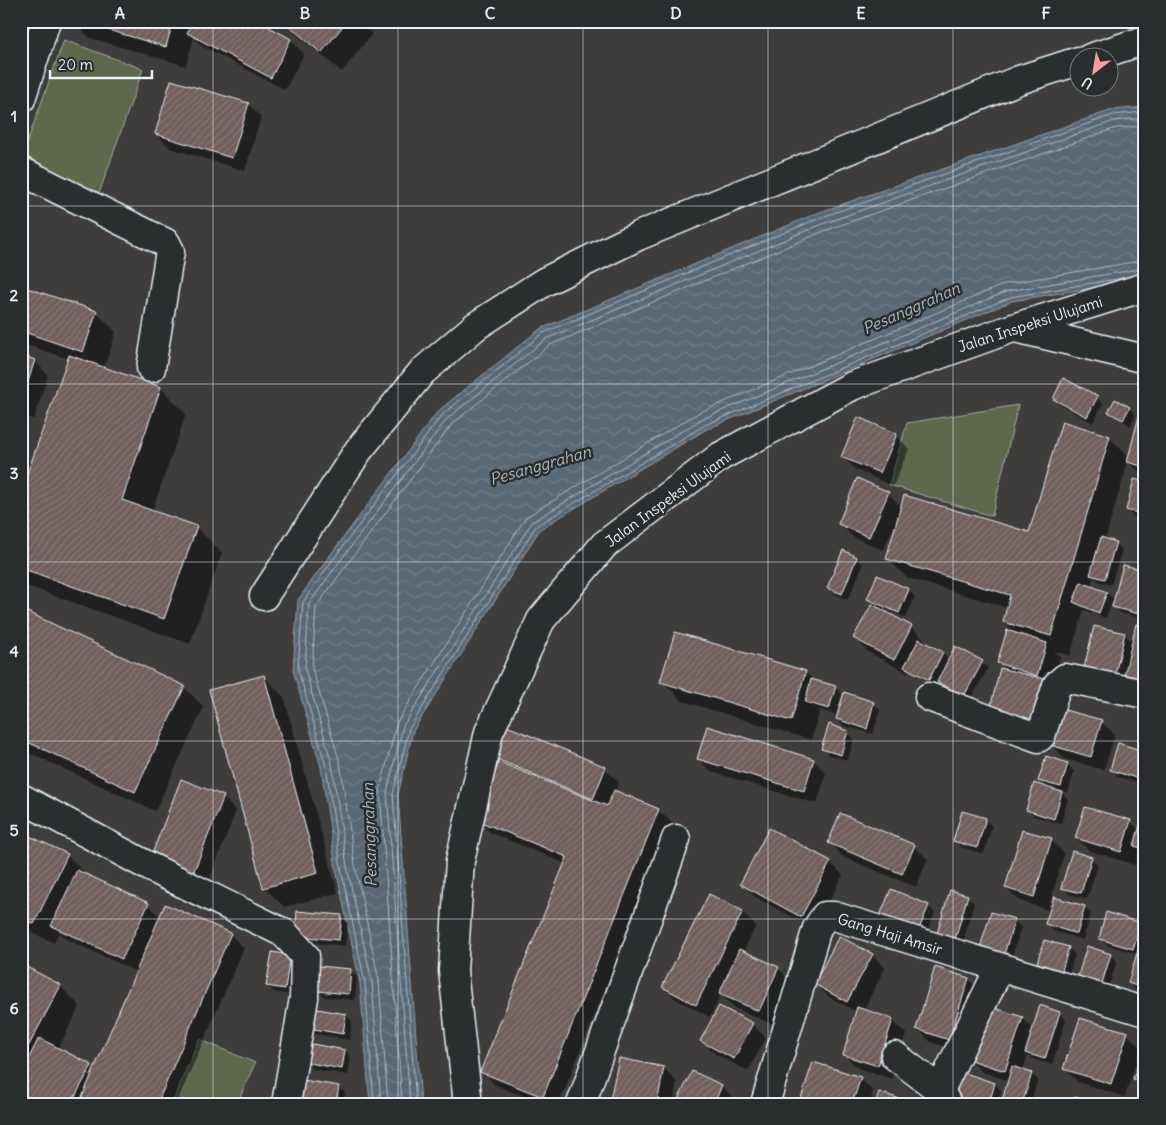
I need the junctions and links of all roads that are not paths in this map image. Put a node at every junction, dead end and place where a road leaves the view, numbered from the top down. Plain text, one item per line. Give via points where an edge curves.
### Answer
1 (46, 21) edge
2 (1145, 40) edge
3 (1118, 49) edge
4 (1068, 64) edge
5 (21, 99) edge
6 (21, 172) edge
7 (1145, 287) edge
8 (1013, 328) junction
9 (1145, 359) edge
10 (151, 368) dead end
11 (264, 596) dead end
12 (1145, 694) edge
13 (929, 696) dead end
14 (21, 798) edge
15 (676, 839) dead end
16 (1000, 967) junction
17 (1145, 1012) edge
18 (895, 1056) dead end
19 (943, 1097) edge
20 (286, 1104) edge
21 (468, 1104) edge
22 (581, 1104) edge
23 (765, 1104) edge

1 - 5 street
2 - 3 street
4 - 11 street via 1019,80 638,236 544,282 476,326 422,372 358,451
6 - 10 street via 166,242 170,252
7 - 8 street, Jalan Inspeksi Ulujami
8 - 9 street
8 - 21 street, Jalan Inspeksi Ulujami via 852,386 721,456 604,545 541,620 489,732 460,862 453,971
12 - 13 street via 1065,678 1057,685 1038,738
14 - 20 street via 284,933 305,956 304,998
15 - 22 street
16 - 17 street, Gang Haji Amsir
16 - 19 street
16 - 23 street, Gang Haji Amsir via 834,916 825,916 817,928
18 - 19 street

